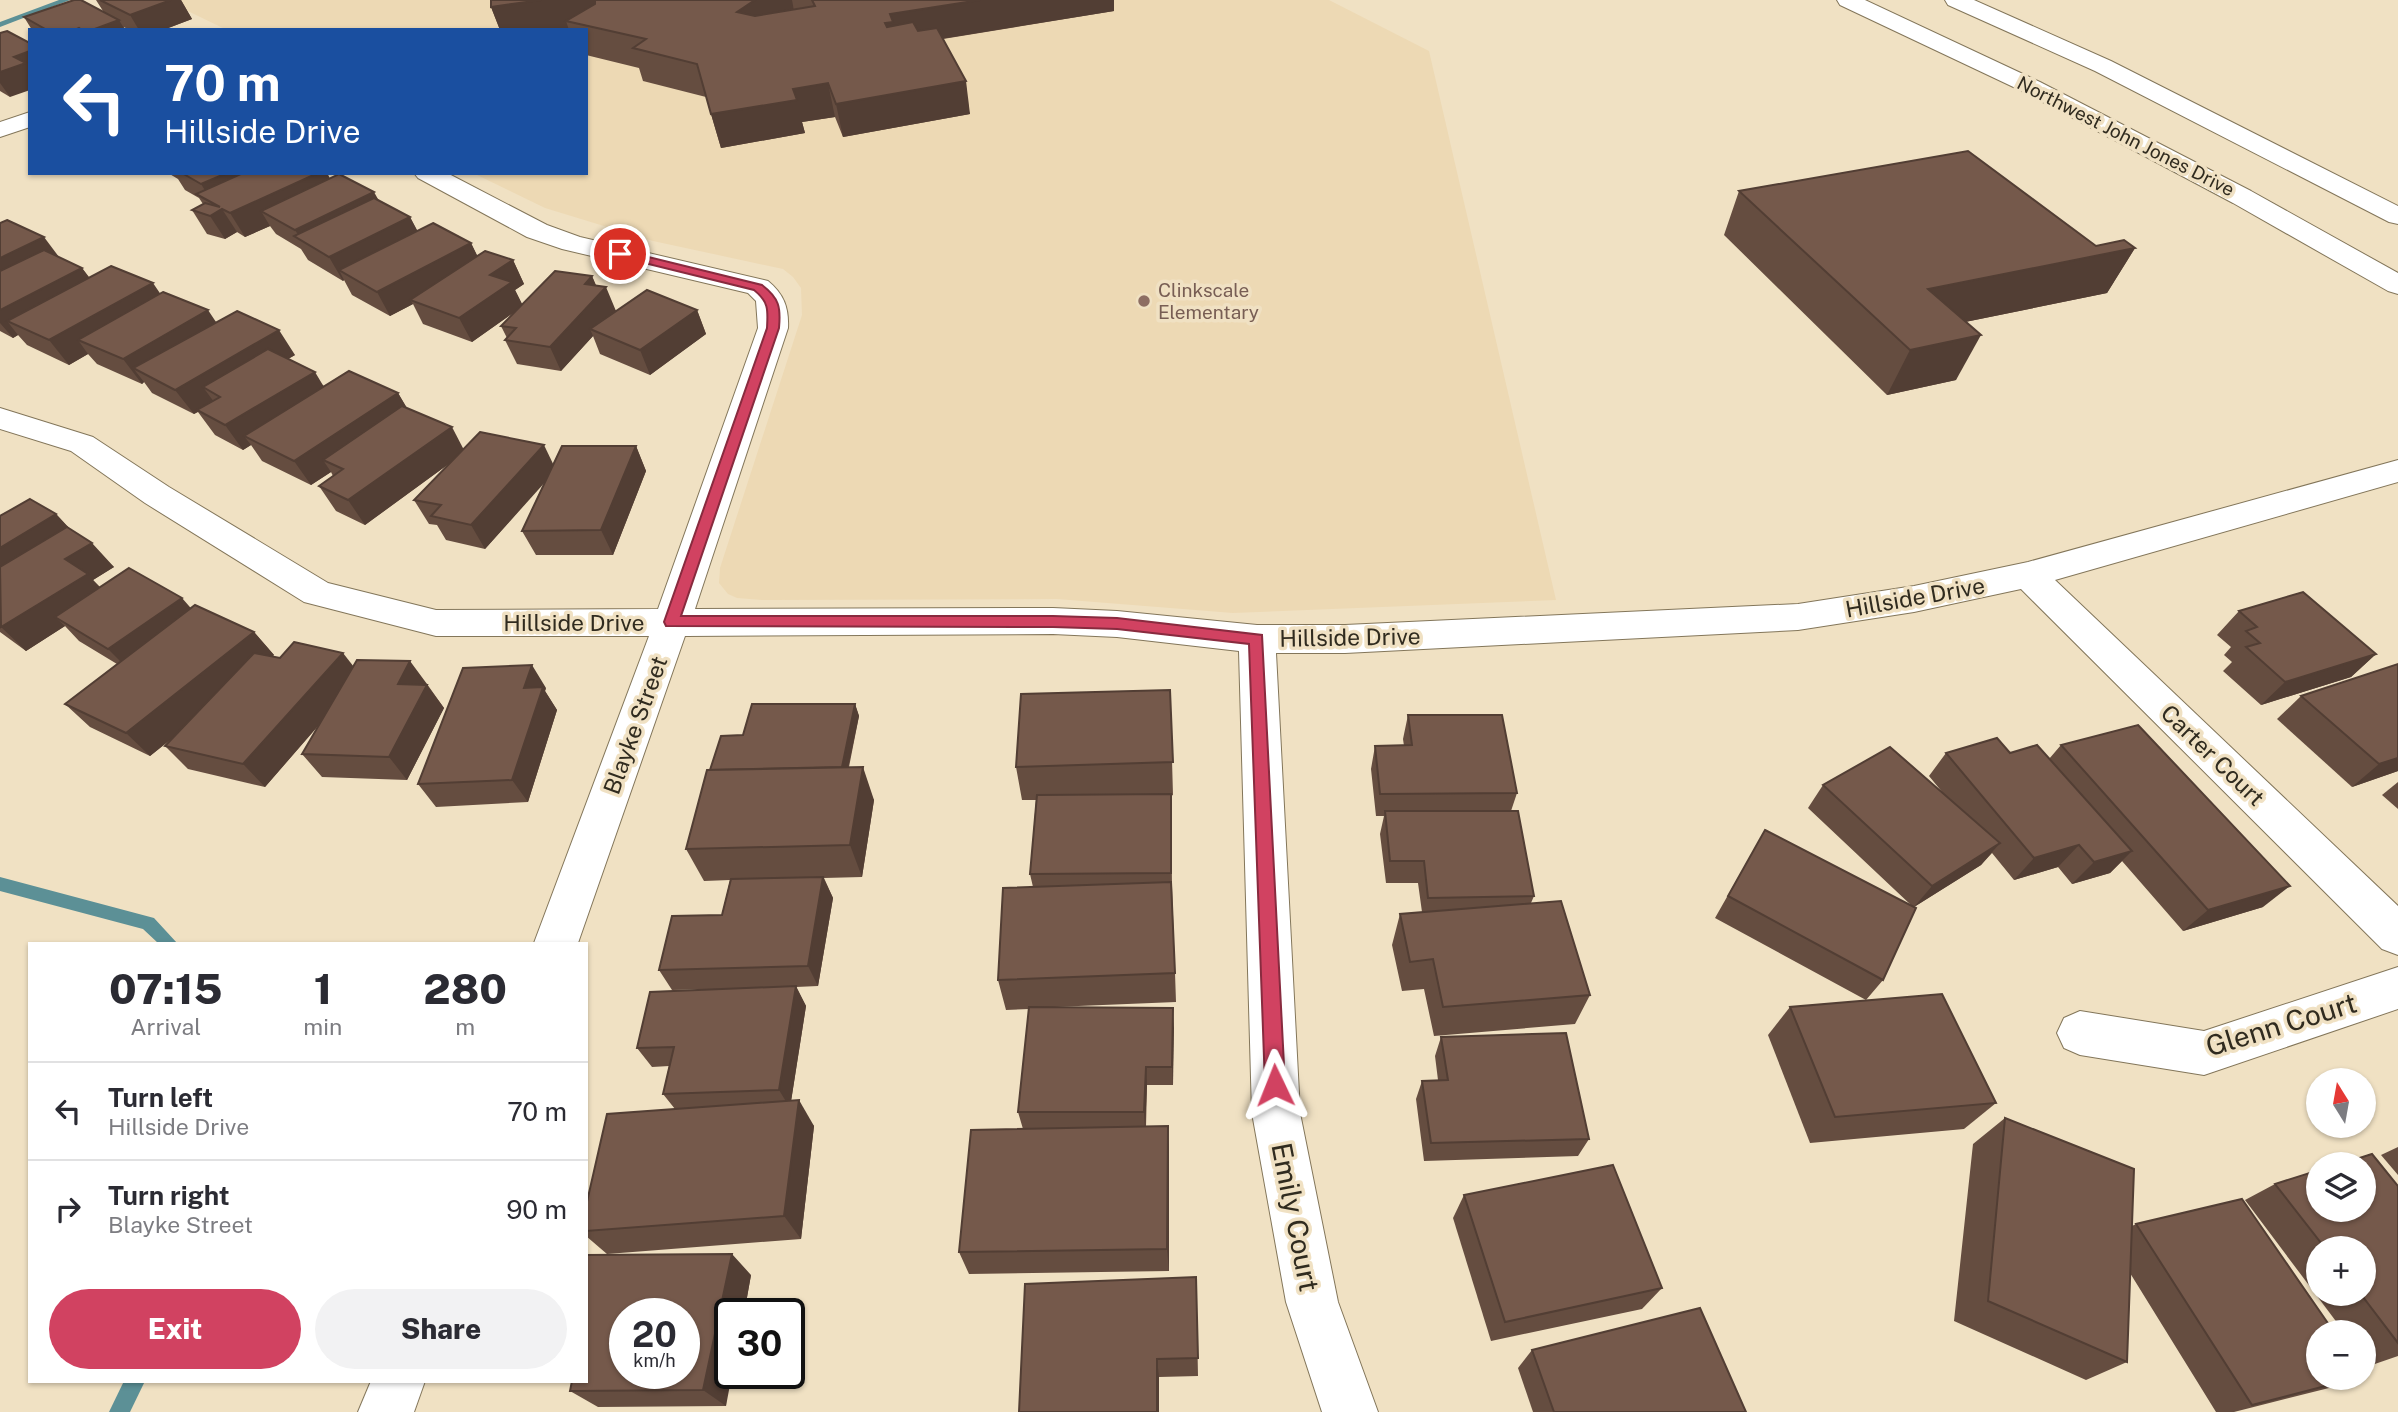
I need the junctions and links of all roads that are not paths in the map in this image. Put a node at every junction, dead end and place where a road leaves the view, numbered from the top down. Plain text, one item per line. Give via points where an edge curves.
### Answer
1 (1848, 0) edge
2 (1956, 0) edge
3 (28, 120) edge
4 (0, 130) edge
5 (431, 175) edge
6 (2398, 216) edge
7 (2398, 285) edge
8 (0, 418) edge
9 (2398, 471) edge
10 (2028, 575) junction
11 (672, 622) junction
12 (1257, 639) junction
13 (2398, 935) edge
14 (556, 942) edge
15 (2398, 988) edge
16 (2080, 1033) dead end
17 (396, 1383) edge
18 (386, 1412) edge
19 (1350, 1412) edge

1 - 7 street, Northwest John Jones Drive via 2045,93
2 - 6 street via 2103,66
3 - 4 street
5 - 11 street, Blayke Street via 537,231 741,281 770,297 775,309 773,328
8 - 11 street, Hillside Drive via 82,444 317,593 436,622
9 - 10 street, Hillside Drive
10 - 12 street, Hillside Drive via 1798,617 1396,637
10 - 13 street, Carter Court
11 - 12 street, Hillside Drive via 1053,621
11 - 14 street, Blayke Street
12 - 19 street, Emily Court via 1276,1112 1312,1302
15 - 16 street, Glenn Court via 2204,1053
17 - 18 street

